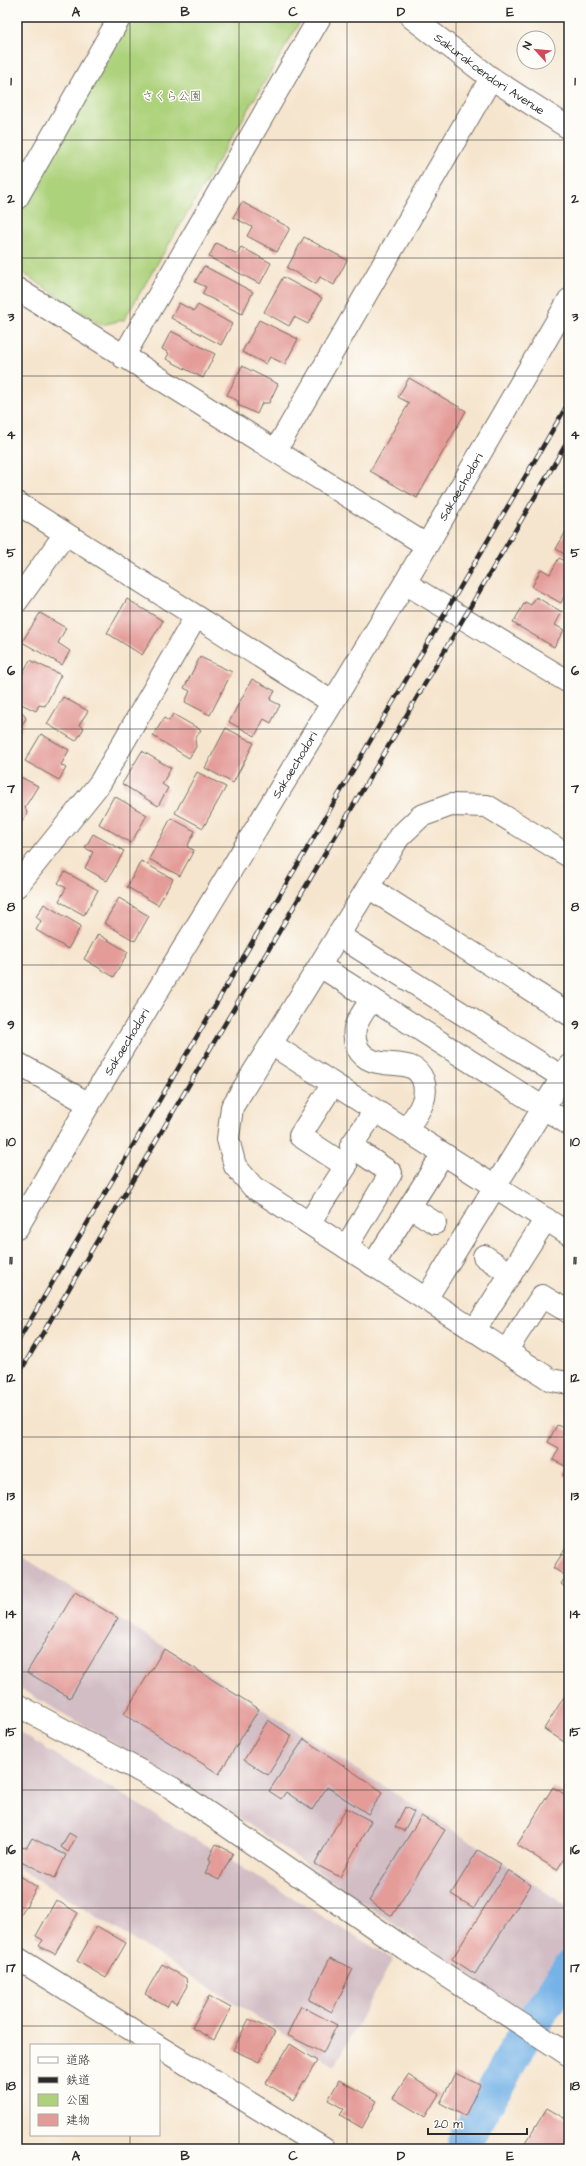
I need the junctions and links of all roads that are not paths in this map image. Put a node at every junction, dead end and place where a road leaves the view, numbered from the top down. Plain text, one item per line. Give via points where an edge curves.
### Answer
1 (120, 17) edge
2 (320, 17) edge
3 (411, 17) edge
4 (491, 78) junction
5 (569, 128) edge
6 (17, 198) edge
7 (17, 289) edge
8 (569, 300) edge
9 (123, 357) junction
10 (276, 450) junction
11 (17, 503) edge
12 (64, 534) junction
13 (426, 546) junction
14 (405, 583) junction
15 (17, 601) edge
16 (195, 618) junction
17 (568, 680) edge
18 (332, 702) junction
19 (569, 856) edge
20 (17, 886) edge
21 (368, 887) junction
22 (338, 935) junction
23 (320, 966) junction
24 (372, 999) junction
25 (569, 1014) edge
26 (271, 1044) junction
27 (17, 1063) edge
28 (566, 1072) edge
29 (333, 1084) junction
30 (89, 1104) junction
31 (544, 1107) junction
32 (375, 1111) junction
33 (569, 1124) edge
34 (406, 1130) junction
35 (443, 1154) junction
36 (495, 1187) junction
37 (410, 1207) junction
38 (546, 1219) junction
39 (309, 1223) junction
40 (435, 1223) dead end
41 (17, 1228) edge
42 (569, 1234) edge
43 (346, 1247) junction
44 (484, 1256) dead end
45 (373, 1265) junction
46 (511, 1274) junction
47 (426, 1299) junction
48 (569, 1312) edge
49 (474, 1331) junction
50 (506, 1351) junction
51 (569, 1383) edge
52 (17, 1705) edge
53 (17, 1958) edge
54 (154, 2044) edge
55 (160, 2048) edge
56 (569, 2055) edge
57 (324, 2149) edge

1 - 6 street
2 - 9 street
3 - 4 street, Sakurakoendori Avenue
4 - 5 street, Sakurakoendori Avenue
4 - 10 street
7 - 9 street
8 - 13 street, Sakaechodori
9 - 10 street
10 - 13 street
11 - 12 street
12 - 15 street
12 - 16 street
13 - 14 street, Sakaechodori
14 - 17 street
14 - 18 street, Sakaechodori
16 - 18 street
16 - 20 street via 100,783
18 - 30 street, Sakaechodori
19 - 21 street via 487,806 451,804 421,816 399,837
21 - 22 street
21 - 25 street
22 - 23 street
22 - 28 street
23 - 24 street
23 - 26 street
24 - 31 street
24 - 34 street via 355,1029 355,1043 362,1055 373,1062 411,1066 421,1074 426,1087 424,1102
26 - 29 street
26 - 39 street via 232,1107 228,1139 235,1166 253,1186
27 - 30 street
28 - 31 street
29 - 32 street
29 - 39 street via 300,1136 346,1166
30 - 41 street, Sakaechodori
31 - 33 street
31 - 36 street
32 - 34 street
32 - 43 street via 351,1146 391,1173
34 - 35 street
35 - 36 street
35 - 37 street
36 - 38 street
36 - 47 street
37 - 40 street
37 - 45 street
38 - 42 street
38 - 46 street
39 - 43 street
43 - 45 street
44 - 46 street
45 - 47 street
46 - 49 street
47 - 49 street
48 - 50 street via 542,1296
49 - 50 street
50 - 51 street via 551,1380
52 - 56 street via 172,1788 404,1948
53 - 54 street
55 - 57 street

